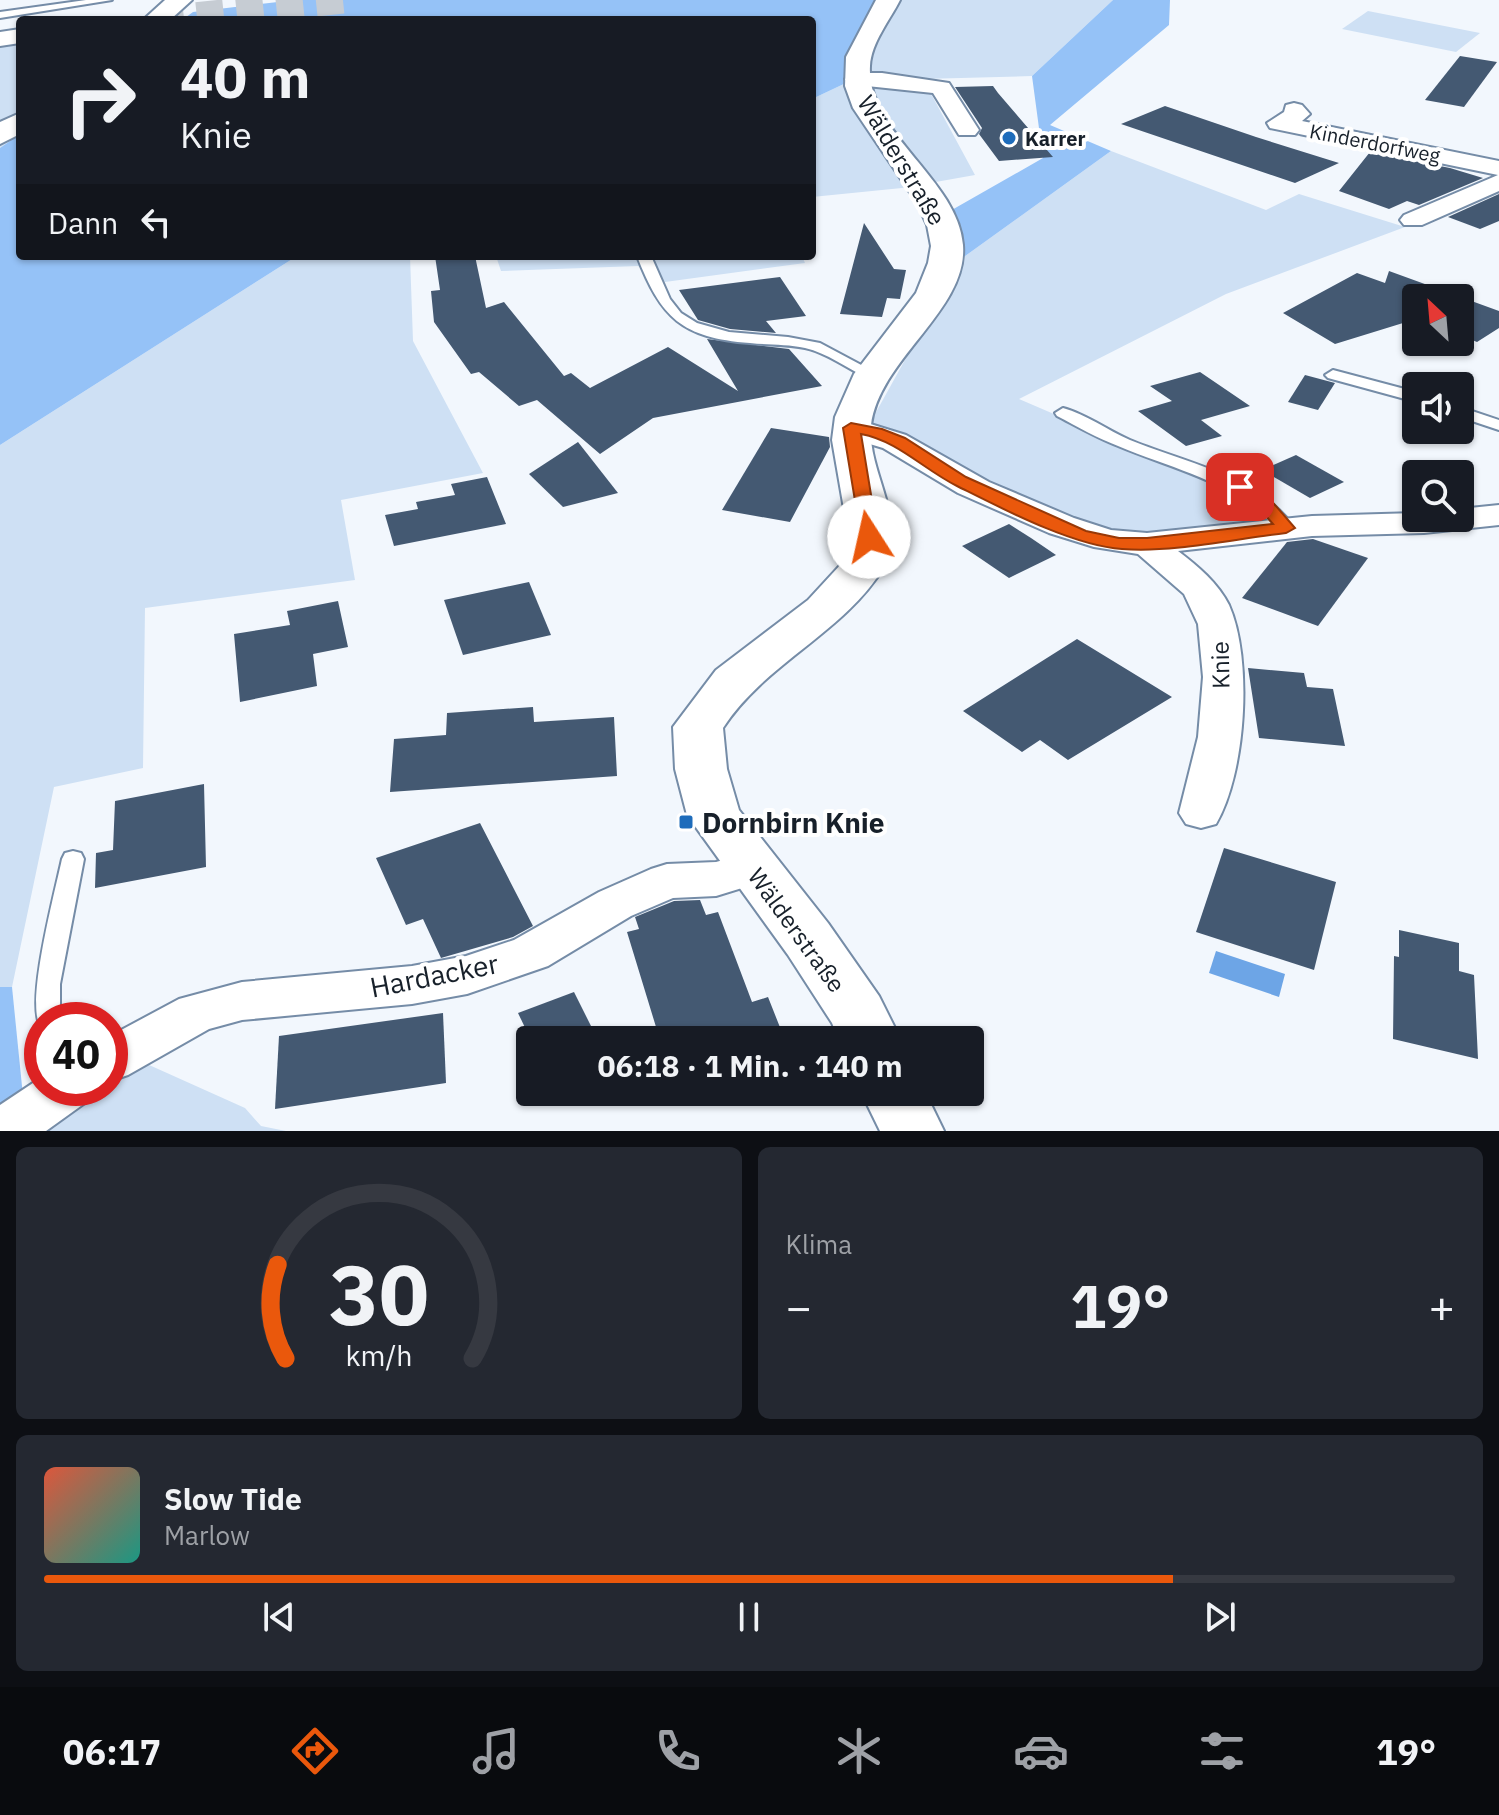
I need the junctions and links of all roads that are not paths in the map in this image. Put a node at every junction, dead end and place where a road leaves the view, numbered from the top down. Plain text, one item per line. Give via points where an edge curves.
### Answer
1 (107, 0) edge
2 (180, 0) edge
3 (888, 0) edge
4 (0, 15) edge
5 (160, 16) edge
6 (856, 79) junction
7 (1294, 110) dead end
8 (967, 130) dead end
9 (1499, 168) edge
10 (1499, 182) edge
11 (1413, 220) dead end
12 (646, 260) edge
13 (872, 375) junction
14 (1333, 375) dead end
15 (1402, 393) edge
16 (1063, 413) dead end
17 (1474, 417) edge
18 (1499, 425) edge
19 (851, 428) junction
20 (1499, 515) edge
21 (1286, 528) junction
22 (1147, 544) junction
23 (1201, 813) dead end
24 (73, 859) dead end
25 (752, 868) junction
26 (48, 1002) edge
27 (864, 1026) edge
28 (128, 1050) edge
29 (39, 1106) edge
30 (900, 1106) edge
31 (4, 1131) edge
32 (912, 1131) edge

1 - 4 lane
2 - 5 street
3 - 6 street, Wälderstraße via 861,53
6 - 8 street via 941,88
6 - 13 street, Wälderstraße via 877,124 944,224 947,245 931,301
7 - 9 street, Kinderdorfweg via 1299,114 1278,123
10 - 11 street
12 - 13 lane via 664,302 681,320 719,336 805,344
13 - 19 street, Wälderstraße
14 - 15 lane
16 - 21 lane via 1125,443 1213,473 1263,502
17 - 18 lane
19 - 22 street via 899,441 960,481 1081,535
19 - 25 street, Wälderstraße via 869,537 866,560 846,588 808,623 739,675 698,727 701,769 714,815
20 - 21 street
21 - 22 street
22 - 23 street, Knie via 1199,588 1221,633 1217,748
24 - 26 lane
25 - 27 street, Wälderstraße via 808,939
25 - 28 street, Hardacker via 716,879 667,881 615,904 531,953 467,975 242,1001 196,1013
29 - 31 street
30 - 32 street

